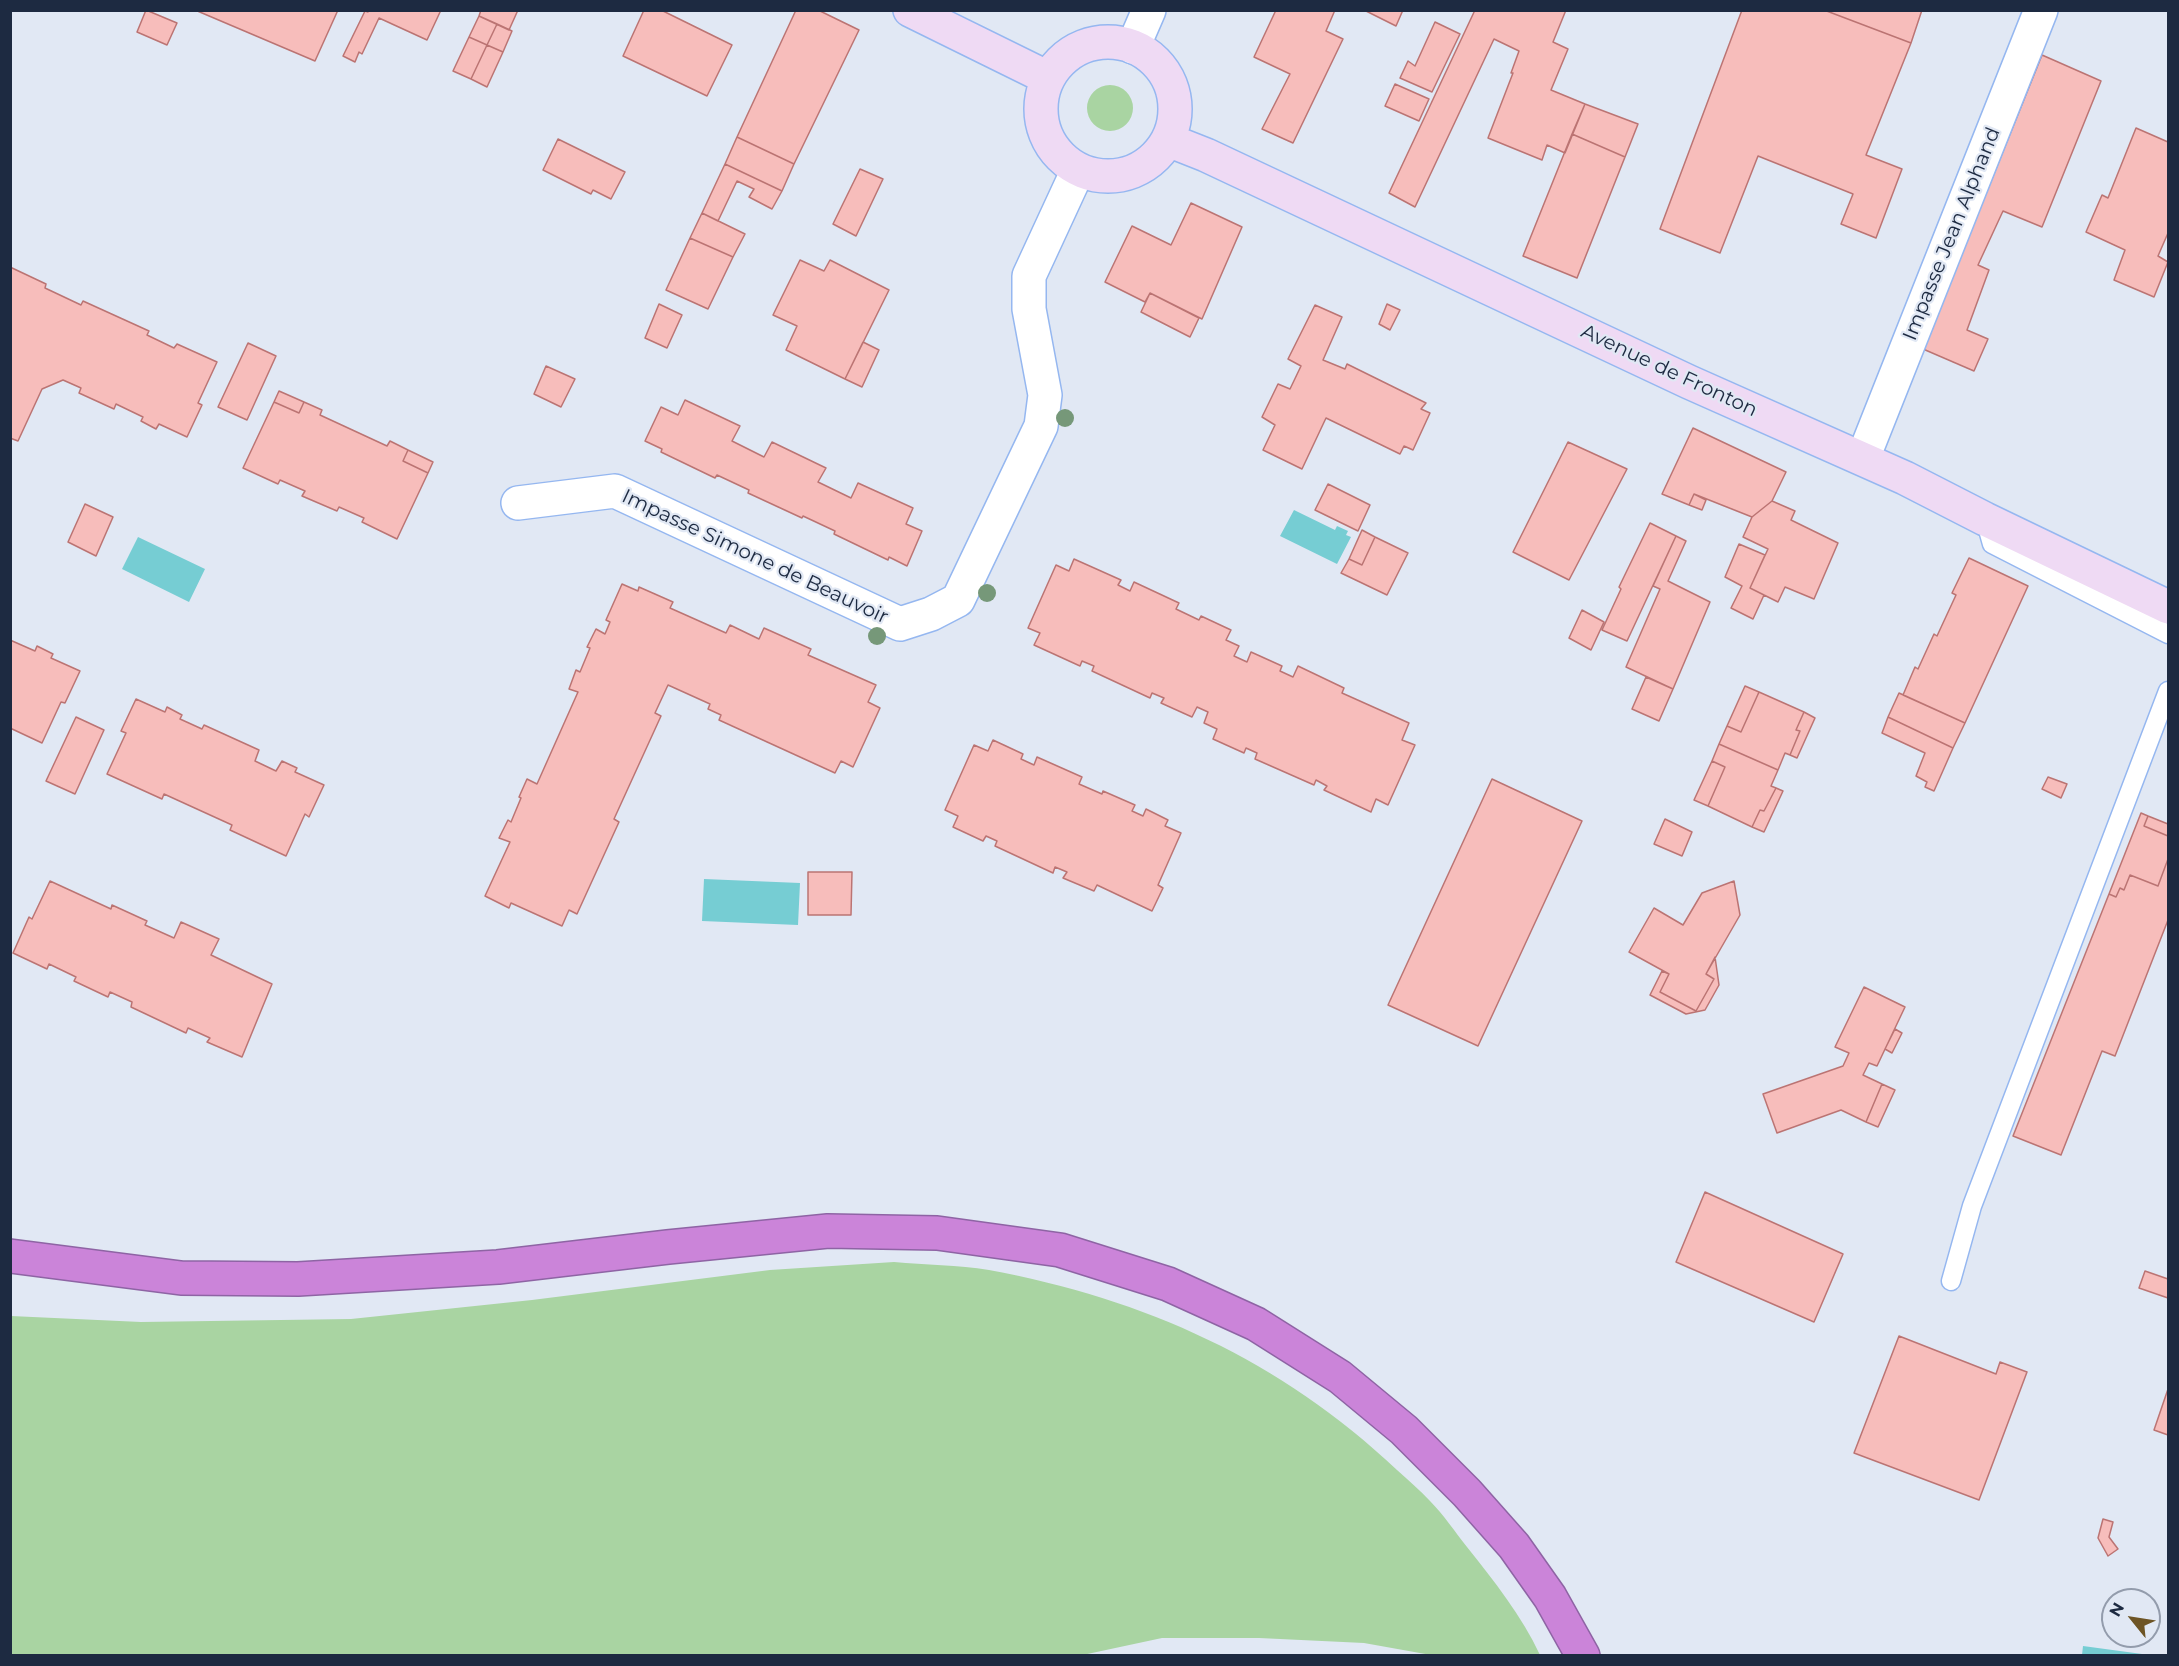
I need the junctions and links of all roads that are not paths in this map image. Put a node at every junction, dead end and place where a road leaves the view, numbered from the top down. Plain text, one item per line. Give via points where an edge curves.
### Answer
1 (910, 10) edge
2 (1149, 10) edge
3 (2041, 10) edge
4 (1133, 47) junction
5 (1048, 78) junction
6 (1168, 140) junction
7 (1078, 170) junction
8 (1863, 458) junction
9 (518, 503) dead end
10 (1985, 519) junction
11 (2169, 607) edge
12 (2169, 634) edge
13 (2169, 691) edge
14 (10, 1256) edge
15 (1951, 1281) dead end
16 (1582, 1656) edge

1 - 5 main road
2 - 4 street
3 - 8 street, Impasse Jean Alphand
4 - 5 main road via 1109,42 1091,44 1074,51
4 - 6 main road via 1152,58 1167,75 1174,96 1175,118
5 - 7 main road via 1041,104 1044,130 1057,154
6 - 7 main road via 1152,160 1129,173 1103,176
6 - 8 main road, Avenue de Fronton via 1689,382
7 - 9 street, Impasse Simone de Beauvoir via 1029,276 1029,309 1045,395 1041,426 958,600 900,624 615,491
8 - 10 main road, Avenue de Fronton
10 - 11 main road, Avenue de Fronton
10 - 12 lane via 1992,544
13 - 15 lane via 1972,1206
14 - 16 highway via 182,1278 298,1279 498,1267 828,1231 937,1233 1060,1250 1168,1284 1256,1324 1340,1377 1404,1430 1514,1546 1550,1597

